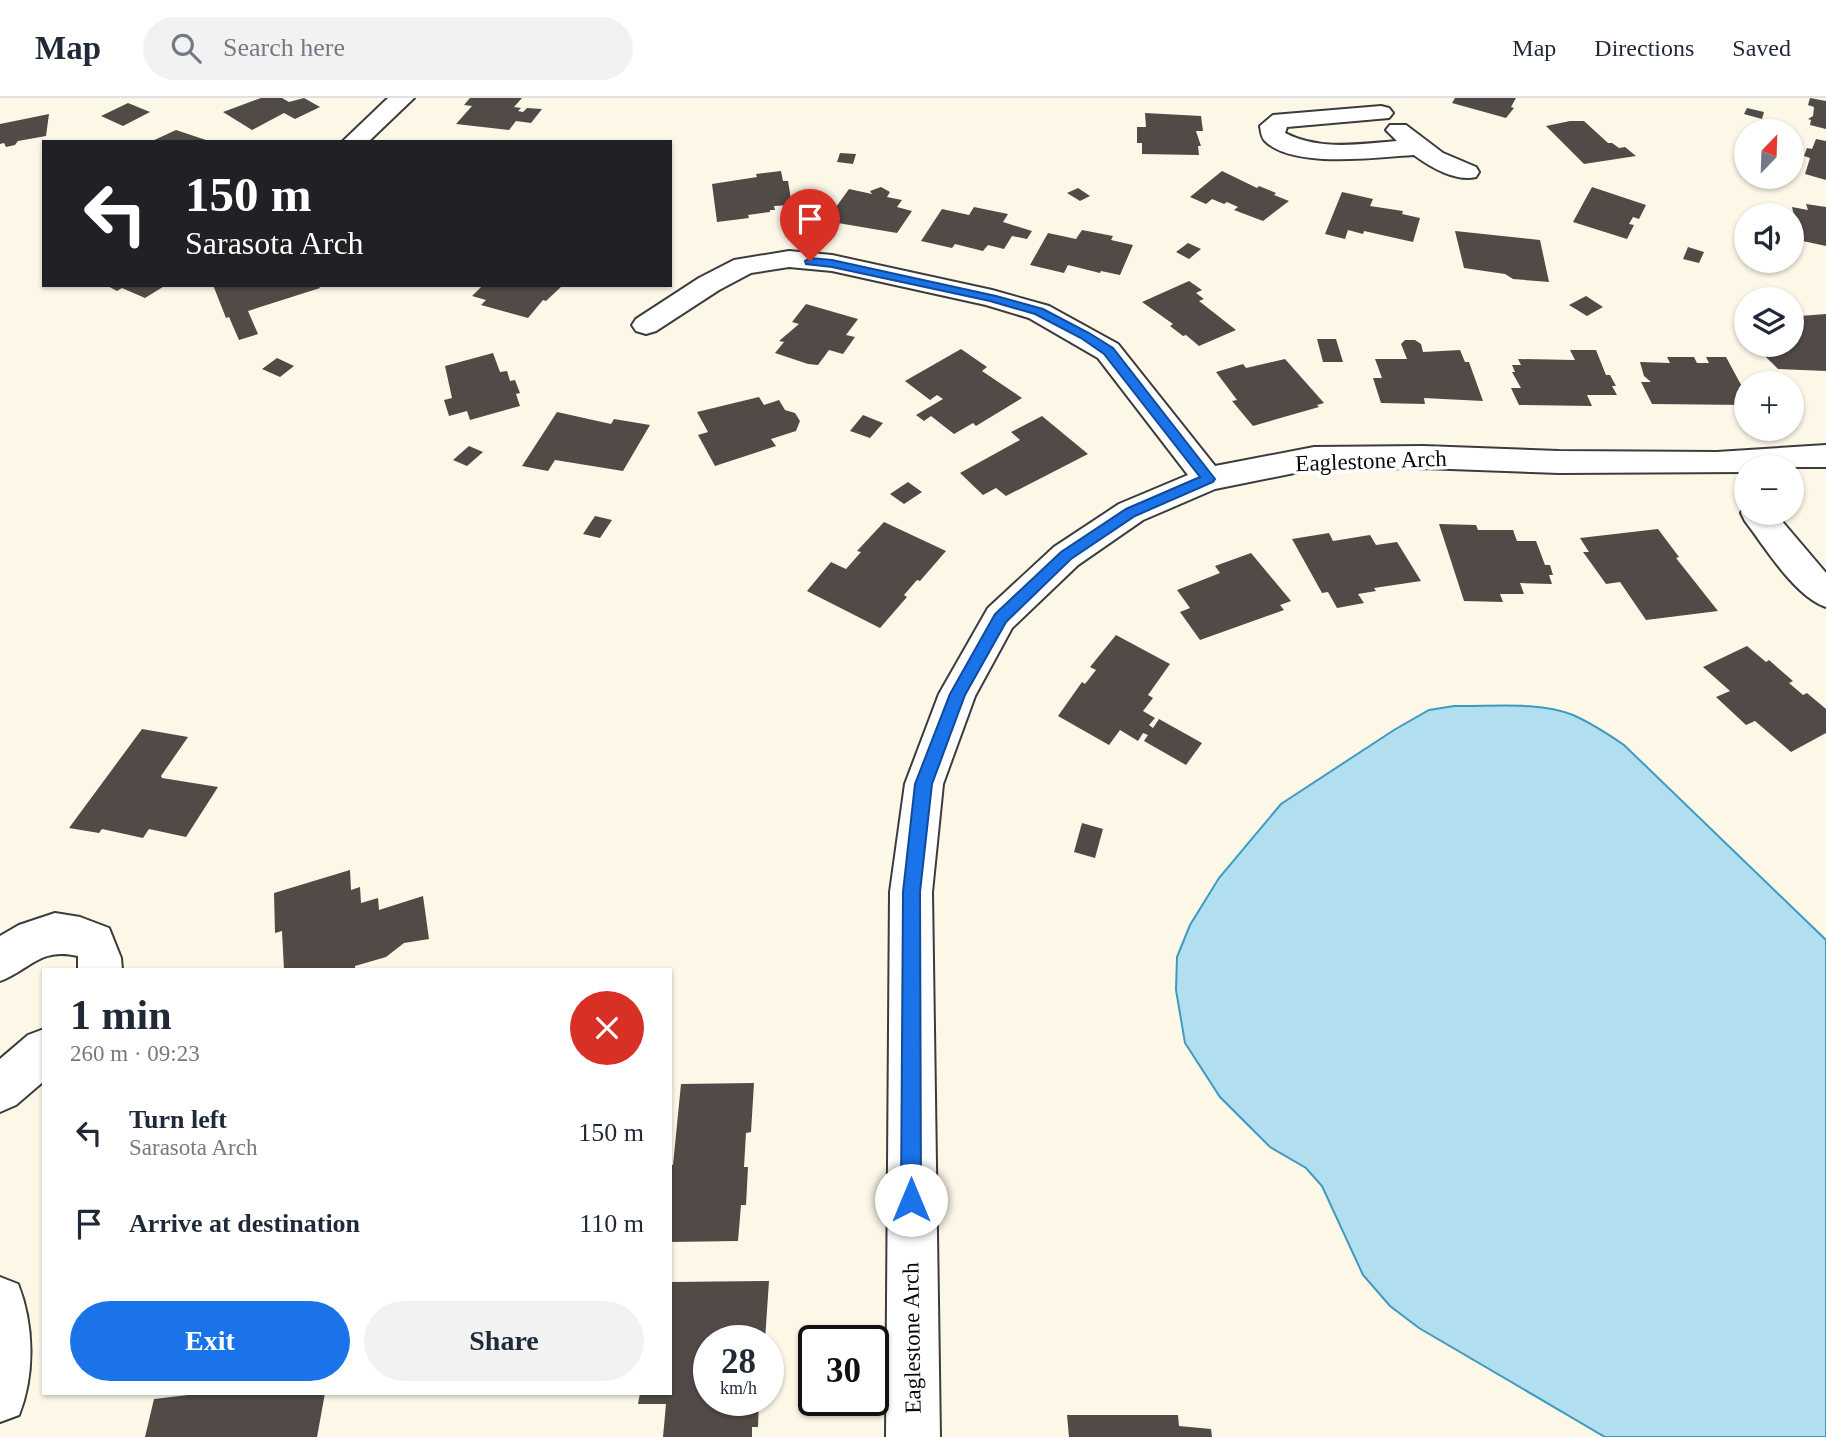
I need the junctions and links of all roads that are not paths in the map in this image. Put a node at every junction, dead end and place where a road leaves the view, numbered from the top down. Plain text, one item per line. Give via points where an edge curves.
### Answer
1 (402, 98) edge
2 (1375, 105) edge
3 (356, 140) edge
4 (1418, 147) junction
5 (1467, 172) dead end
6 (646, 325) dead end
7 (1826, 456) edge
8 (1717, 463) junction
9 (1208, 479) junction
10 (1734, 485) edge
11 (1766, 525) edge
12 (1826, 594) edge
13 (0, 961) edge
14 (100, 968) edge
15 (42, 1053) edge
16 (0, 1089) edge
17 (0, 1302) edge
18 (0, 1396) edge
19 (913, 1437) edge

1 - 3 street
2 - 4 street
2 - 4 street via 1281,120 1272,127 1273,137 1307,151
4 - 5 street
6 - 9 street via 744,266 789,260 832,263 992,298 1039,312 1108,351
7 - 8 street, Eaglestone Arch
8 - 9 street, Eaglestone Arch via 1314,458
8 - 10 street
9 - 19 street, Eaglestone Arch via 1130,512 1066,556 1000,618 957,694 923,784 911,892
11 - 12 street
13 - 14 street via 55,931 75,933 94,942
15 - 16 street
17 - 18 street via 5,1356

